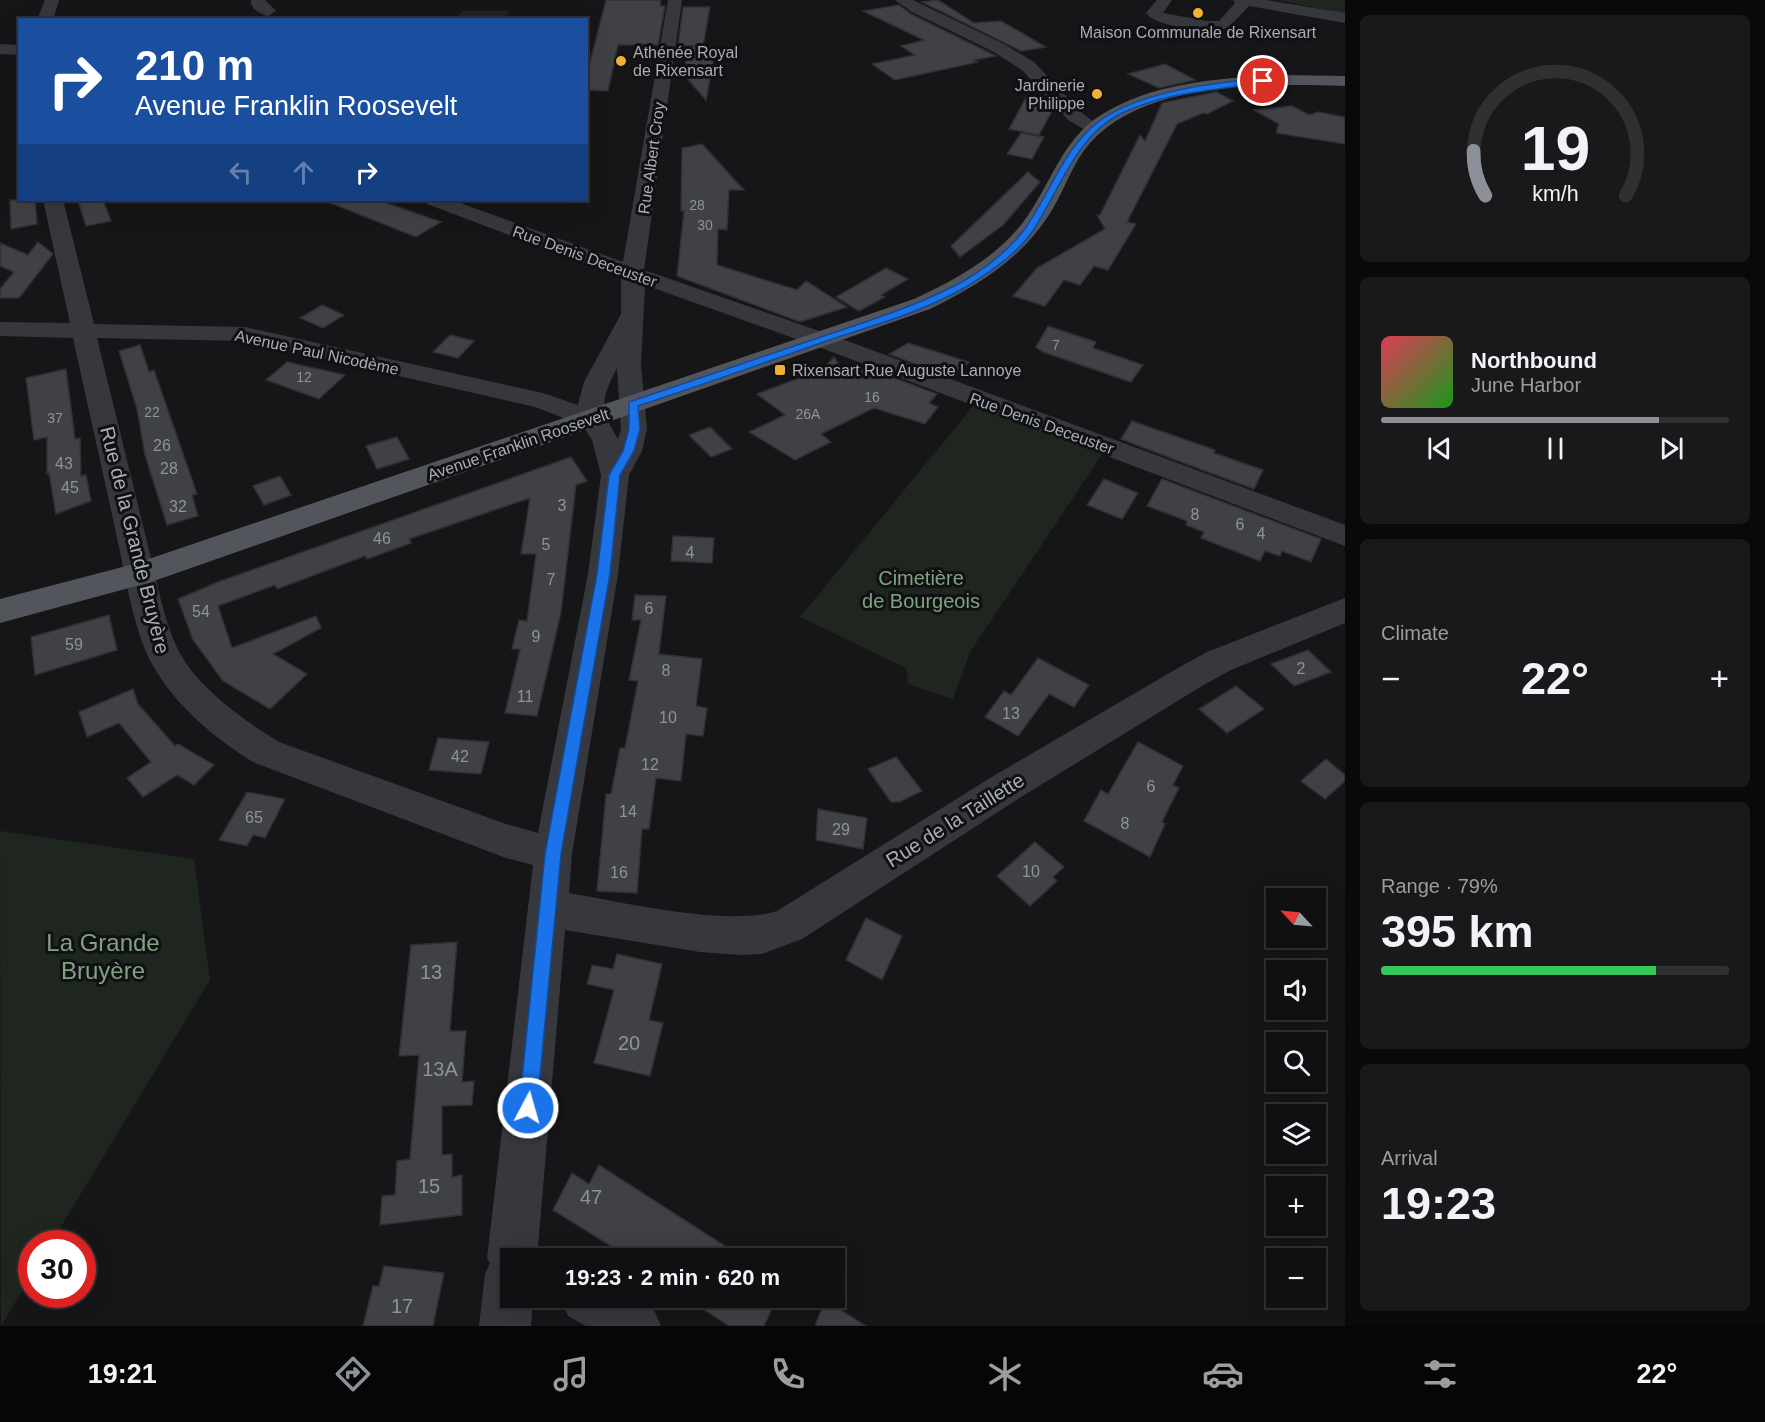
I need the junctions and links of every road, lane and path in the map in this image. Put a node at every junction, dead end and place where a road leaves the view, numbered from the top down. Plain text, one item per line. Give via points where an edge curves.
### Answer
1 (52, 0) edge
2 (675, 0) edge
3 (902, 0) edge
4 (1165, 0) edge
5 (1242, 1) edge
6 (46, 18) edge
7 (1345, 18) edge
8 (0, 49) edge
9 (18, 50) edge
10 (1345, 81) edge
11 (1094, 129) junction
12 (53, 201) edge
13 (437, 201) edge
14 (632, 273) junction
15 (631, 316) junction
16 (0, 329) edge
17 (84, 332) junction
18 (822, 340) junction
19 (633, 404) junction
20 (592, 419) junction
21 (615, 475) junction
22 (1345, 536) edge
23 (140, 574) junction
24 (1345, 610) edge
25 (0, 611) edge
26 (553, 854) junction
27 (546, 908) junction
28 (513, 1248) edge
29 (507, 1308) edge
30 (607, 1308) edge
31 (505, 1326) edge
32 (635, 1326) edge

1 - 6 street
2 - 14 street, Rue Albert Croy
3 - 11 street via 1029,67 1075,120
4 - 5 street via 1154,13 1158,17 1207,26 1222,25
5 - 7 street
8 - 9 street
10 - 11 main road, Avenue Franklin Roosevelt via 1263,81 1186,90 1117,113
11 - 18 main road, Avenue Franklin Roosevelt via 1076,151 1027,232 994,264 961,286 922,304
12 - 17 street, Rue de la Grande Bruyère
13 - 14 street, Rue Denis Deceuster
14 - 15 street, Rue Albert Croy
14 - 18 street, Rue Denis Deceuster
15 - 19 street, Rue Albert Croy via 629,364
15 - 20 street, Rue Albert Croy via 597,382 590,408
16 - 17 street, Avenue Paul Nicodème
17 - 20 street, Avenue Paul Nicodème via 207,332 271,339 543,401
17 - 23 street, Rue de la Grande Bruyère
18 - 19 main road, Avenue Franklin Roosevelt
18 - 22 street, Rue Denis Deceuster
19 - 20 main road, Avenue Franklin Roosevelt
19 - 21 street, Rue Albert Croy via 634,429
20 - 21 street via 604,440
20 - 23 main road, Avenue Franklin Roosevelt
21 - 26 street via 603,574
23 - 25 main road, Avenue Franklin Roosevelt
23 - 26 street, Rue de la Grande Bruyère via 167,662 192,693 238,735 266,752 506,841
24 - 27 street, Rue de la Taillette via 1219,661 1008,786 788,926 762,935 720,934
26 - 27 street
27 - 28 street
29 - 31 street
30 - 32 street

